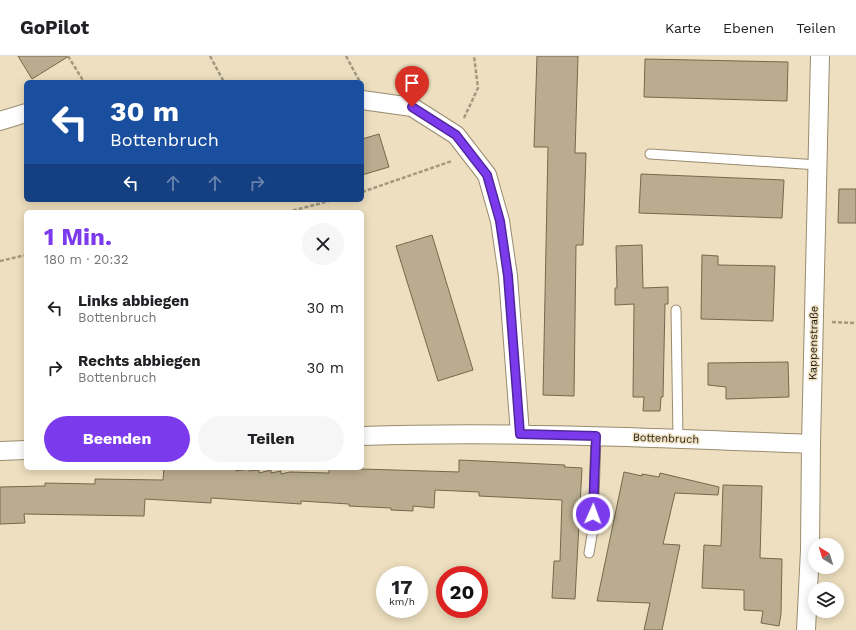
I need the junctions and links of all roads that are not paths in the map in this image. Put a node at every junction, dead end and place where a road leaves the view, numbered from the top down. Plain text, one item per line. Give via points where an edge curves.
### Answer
1 (820, 56) edge
2 (364, 100) edge
3 (24, 115) edge
4 (0, 121) edge
5 (650, 154) dead end
6 (818, 165) junction
7 (676, 310) dead end
8 (520, 434) junction
9 (364, 436) edge
10 (596, 436) junction
11 (678, 439) junction
12 (811, 444) junction
13 (24, 450) edge
14 (0, 451) edge
15 (589, 553) dead end
16 (806, 630) edge

1 - 6 street, Kappenstraße
2 - 8 street via 412,107 456,135 487,175 500,221 508,276
3 - 4 street
5 - 6 lane
6 - 12 street, Kappenstraße
7 - 11 lane
8 - 9 street, Bottenbruch
8 - 10 street, Bottenbruch
10 - 11 street, Bottenbruch
10 - 15 lane via 593,529
11 - 12 street, Bottenbruch
12 - 16 street, Kappenstraße
13 - 14 street

